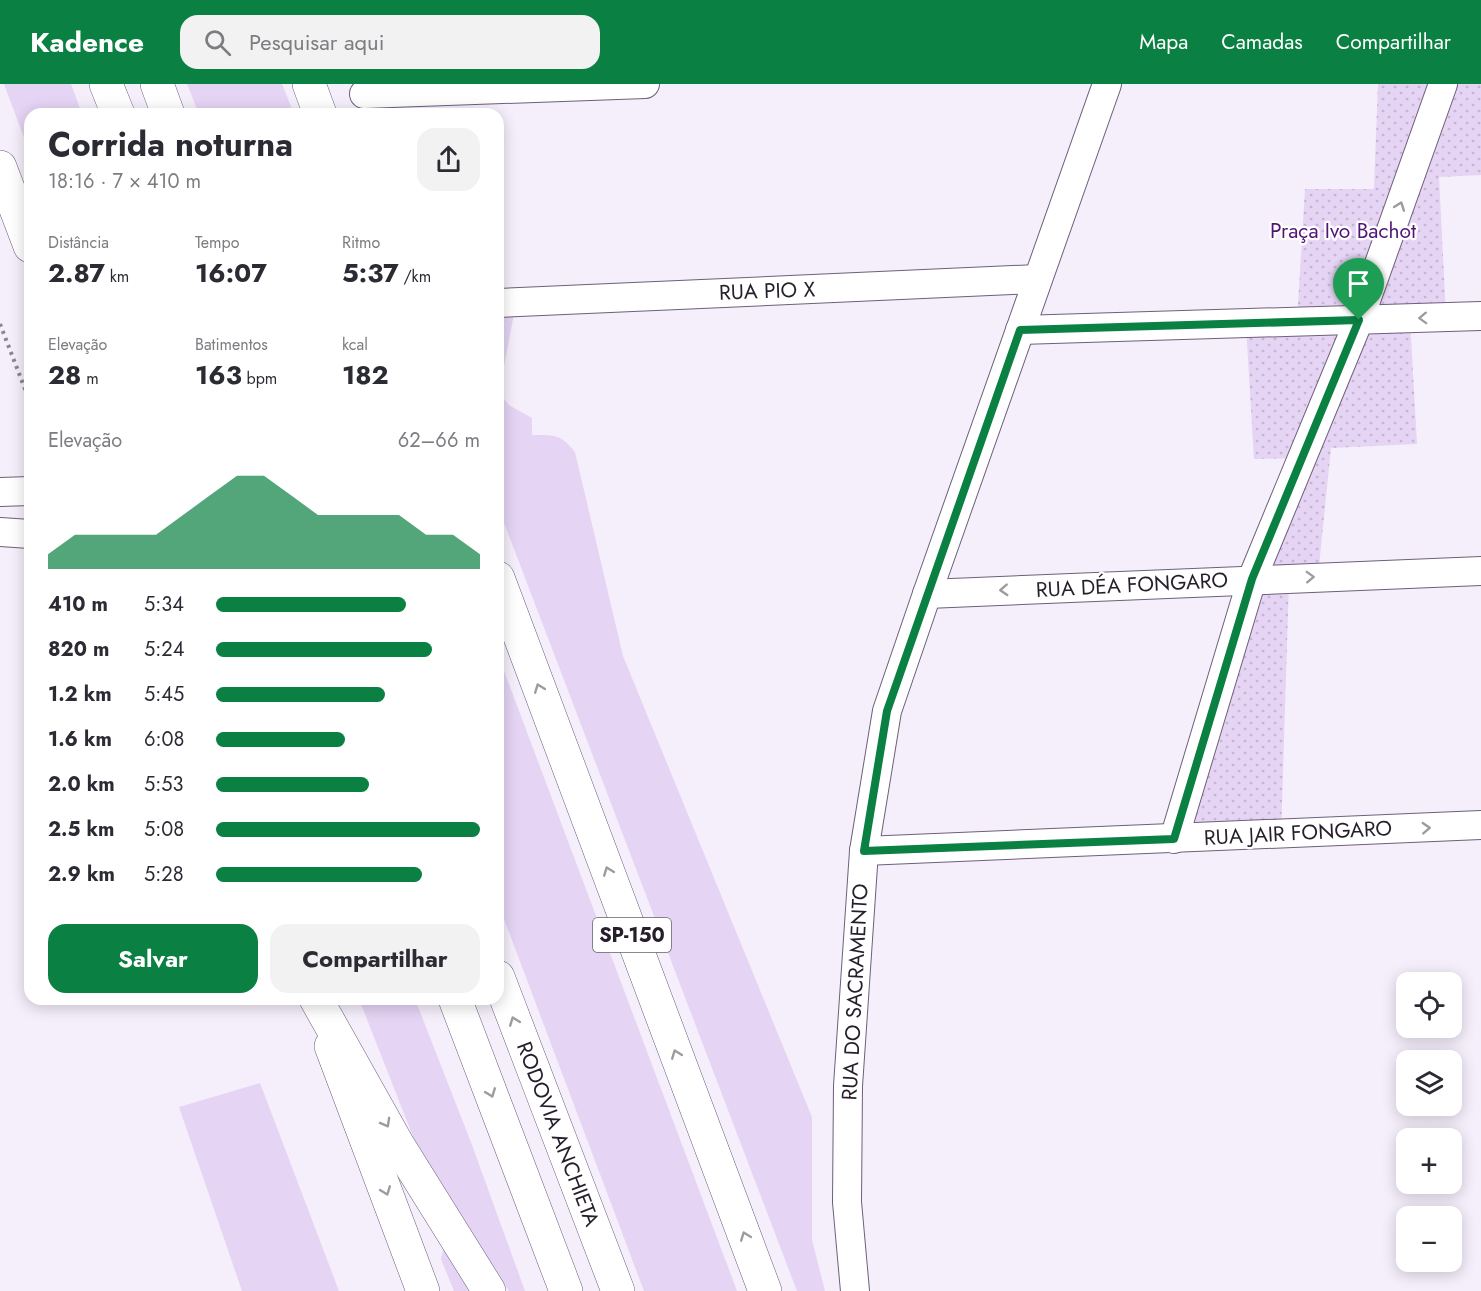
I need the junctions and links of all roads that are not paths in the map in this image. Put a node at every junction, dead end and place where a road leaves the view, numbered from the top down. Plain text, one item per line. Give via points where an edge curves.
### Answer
1 (106, 84) edge
2 (157, 84) edge
3 (309, 84) edge
4 (645, 84) edge
5 (1107, 84) edge
6 (1443, 84) edge
7 (364, 94) dead end
8 (116, 108) edge
9 (166, 108) edge
10 (318, 108) edge
11 (0, 167) edge
12 (24, 230) edge
13 (1037, 279) junction
14 (504, 303) edge
15 (1481, 316) edge
16 (1359, 320) junction
17 (1020, 330) junction
18 (24, 491) edge
19 (0, 492) edge
20 (0, 532) edge
21 (24, 534) edge
22 (1481, 571) edge
23 (1252, 579) junction
24 (504, 594) edge
25 (927, 594) junction
26 (1481, 825) edge
27 (1174, 839) junction
28 (864, 851) junction
29 (504, 994) edge
30 (316, 1005) edge
31 (317, 1005) edge
32 (457, 1005) edge
33 (423, 1291) edge
34 (489, 1291) edge
35 (566, 1291) edge
36 (618, 1291) edge
37 (765, 1291) edge
38 (855, 1291) edge

1 - 8 highway
2 - 9 highway
3 - 10 highway
4 - 7 street
5 - 13 street, RUA DO SACRAMENTO
16 -> 6 street
11 - 12 highway
13 - 14 street, RUA PIO X
13 - 17 street, RUA DO SACRAMENTO
15 -> 16 street
16 - 17 street
16 - 23 street
17 - 25 street, RUA DO SACRAMENTO
18 - 19 street
20 - 21 street
23 -> 22 street, RUA DÉA FONGARO
23 -> 25 street, RUA DÉA FONGARO
23 - 27 street
37 -> 24 highway, SP-150
25 - 28 street, RUA DO SACRAMENTO via 887,711
27 -> 26 street, RUA JAIR FONGARO
27 - 28 street, RUA JAIR FONGARO
28 - 38 street, RUA DO SACRAMENTO via 848,1086 847,1203
36 -> 29 highway, RODOVIA ANCHIETA
30 -> 33 highway
31 -> 34 highway via 398,1146
32 -> 35 highway

